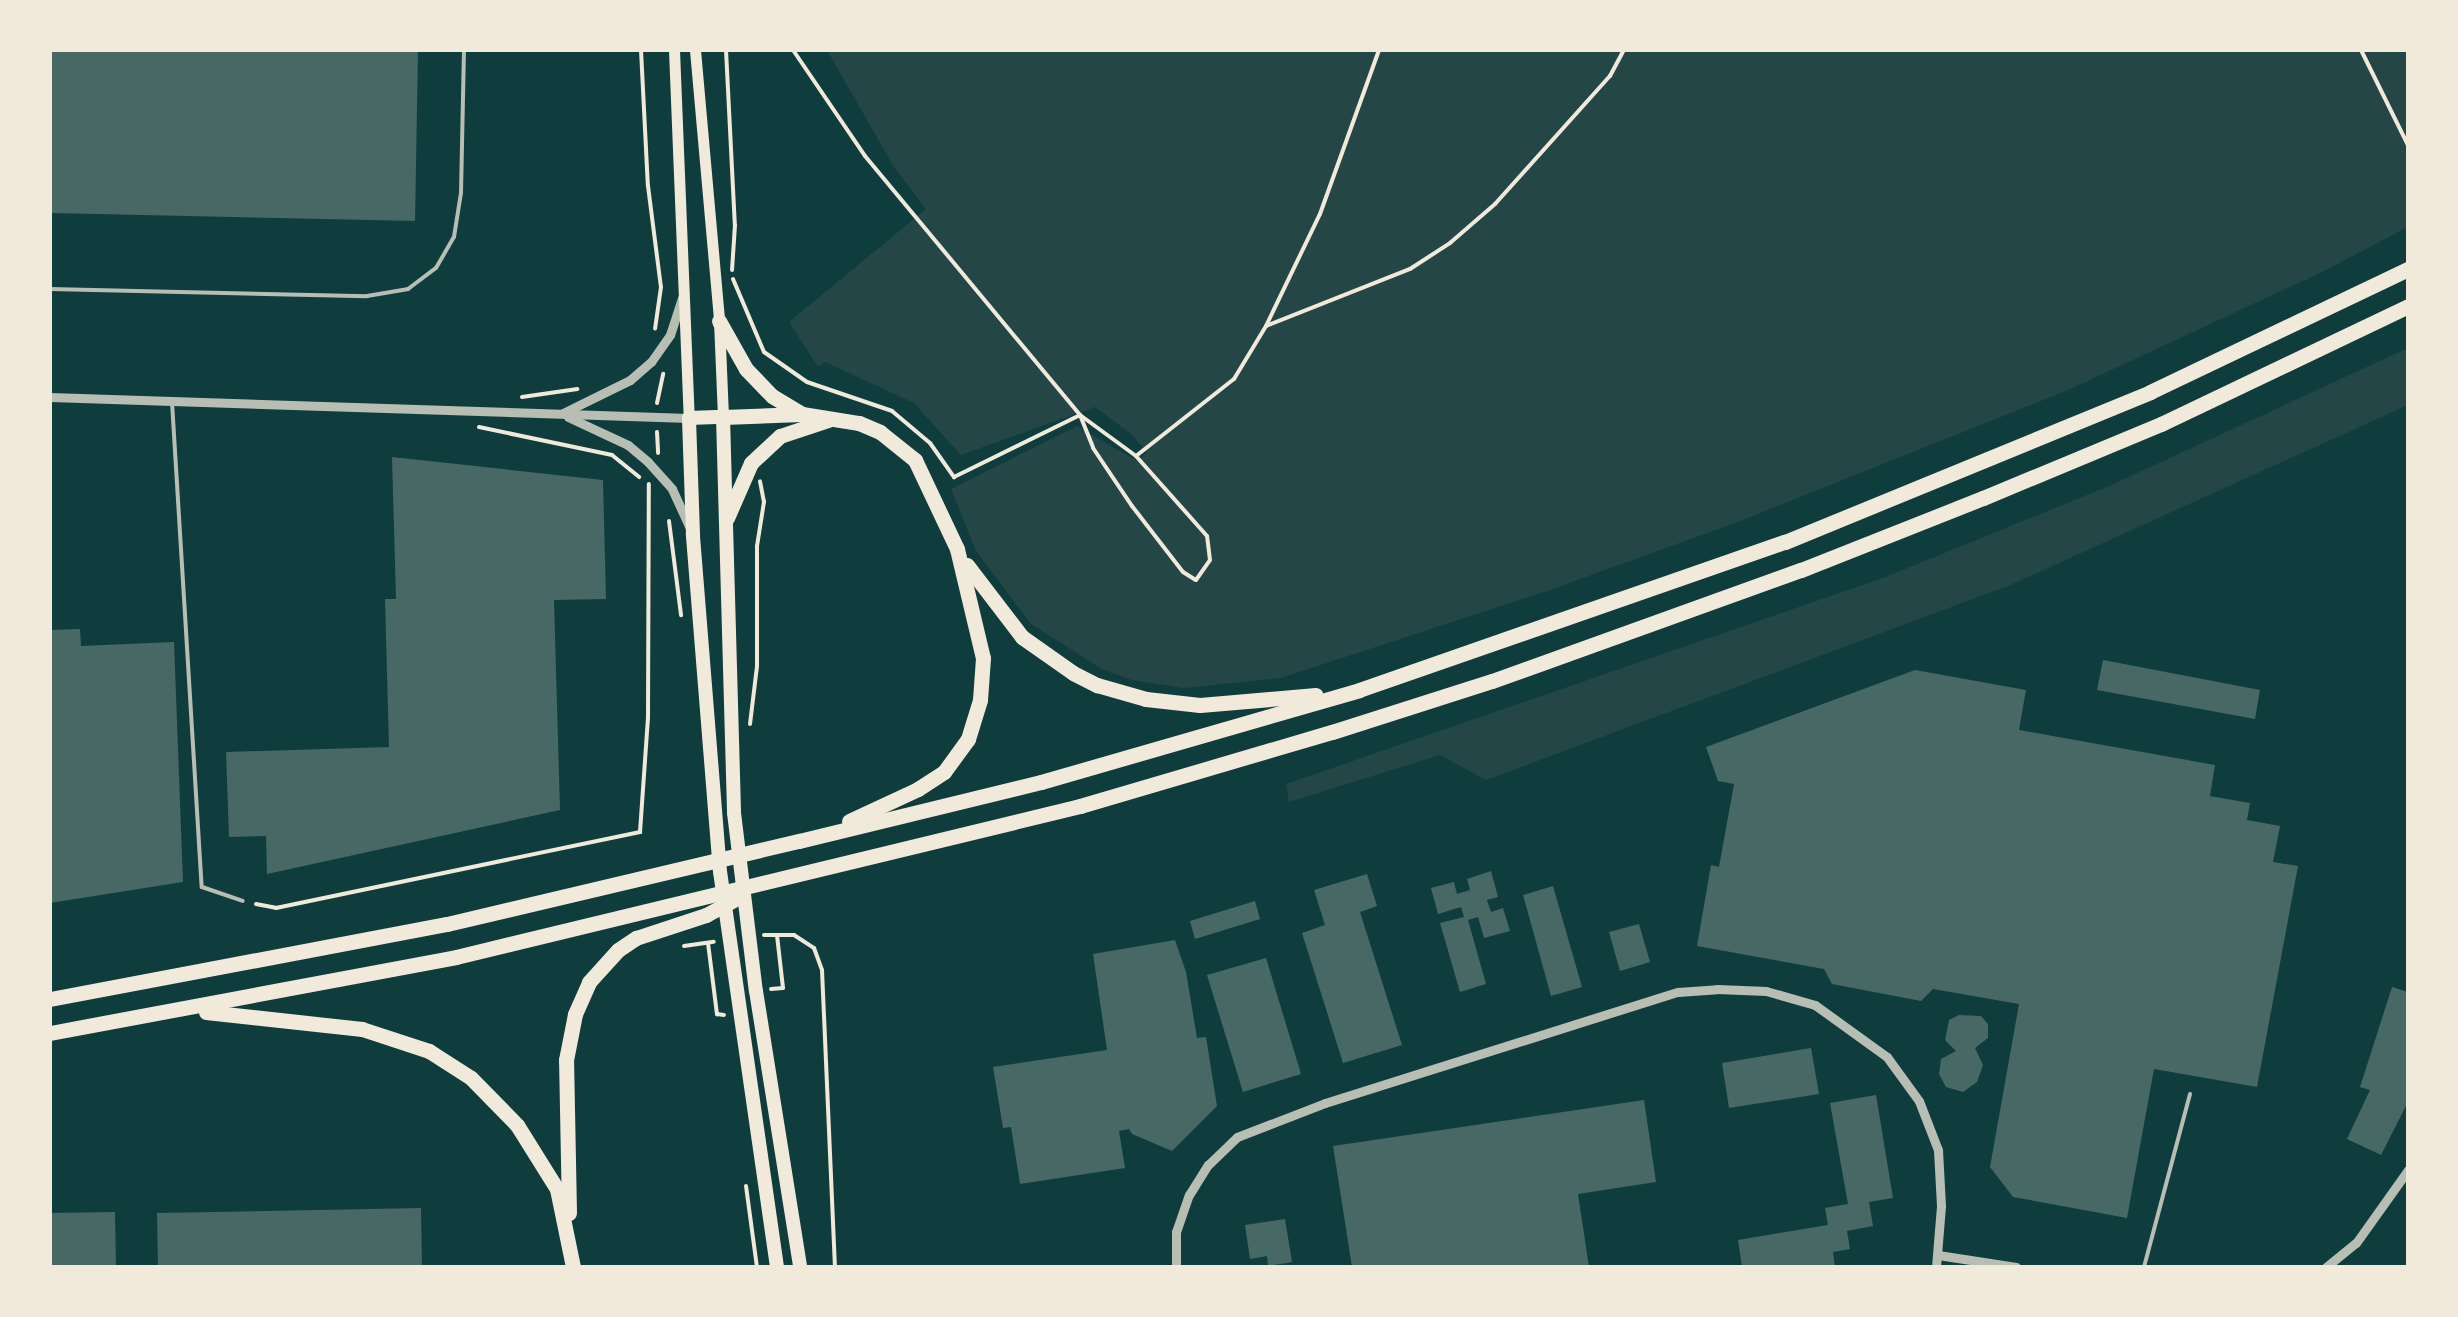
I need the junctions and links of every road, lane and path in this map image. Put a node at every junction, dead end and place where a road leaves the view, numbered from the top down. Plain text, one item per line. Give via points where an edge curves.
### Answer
1 (464, 50) edge
2 (642, 50) edge
3 (674, 50) edge
4 (695, 50) edge
5 (726, 50) edge
6 (792, 50) edge
7 (1378, 50) edge
8 (1624, 50) edge
9 (2361, 50) edge
10 (2408, 145) edge
11 (2408, 268) edge
12 (50, 289) edge
13 (684, 292) junction
14 (2408, 306) edge
15 (720, 321) junction
16 (1266, 326) junction
17 (648, 342) dead end
18 (764, 352) dead end
19 (578, 389) dead end
20 (50, 397) edge
21 (519, 397) dead end
22 (172, 402) junction
23 (561, 414) junction
24 (802, 414) junction
25 (1080, 415) junction
26 (723, 417) junction
27 (688, 418) junction
28 (832, 419) junction
29 (473, 426) dead end
30 (1136, 456) junction
31 (751, 463) junction
32 (963, 475) dead end
33 (649, 484) junction
34 (658, 499) dead end
35 (668, 513) dead end
36 (727, 518) junction
37 (692, 534) junction
38 (957, 549) junction
39 (682, 627) dead end
40 (1359, 690) junction
41 (749, 728) dead end
42 (799, 841) junction
43 (763, 884) junction
44 (243, 901) joint
45 (777, 934) junction
46 (760, 936) dead end
47 (726, 941) dead end
48 (708, 943) junction
49 (684, 946) dead end
50 (764, 990) junction
51 (50, 999) edge
52 (187, 1010) junction
53 (724, 1015) dead end
54 (50, 1033) edge
55 (2190, 1094) dead end
56 (2408, 1170) edge
57 (570, 1248) junction
58 (1938, 1255) junction
59 (574, 1267) edge
60 (778, 1267) edge
61 (800, 1267) edge
62 (835, 1267) edge
63 (1176, 1267) edge
64 (1936, 1267) edge
65 (2016, 1267) edge
66 (2144, 1267) edge
67 (2326, 1267) edge

1 - 12 lane via 454,237 436,268 408,289 367,296
2 - 17 path via 660,287
3 - 13 main road
4 - 15 main road
5 - 18 path via 732,275
6 - 25 path via 865,156
7 - 16 path via 1320,214
8 - 16 path via 1610,76 1495,204 1450,243 1410,268
9 - 10 path
11 - 40 highway via 2150,392 1785,542
13 - 23 street via 670,335 651,362 630,380
13 - 27 main road
14 - 43 highway via 2161,424 2000,491 1492,681 1080,806
15 - 24 highway via 746,369
15 - 26 main road
16 - 30 path via 1234,378
19 - 21 path
20 - 22 street
22 - 23 street
22 - 44 lane via 202,887
23 - 27 street
23 - 37 street via 628,445 648,462 672,489
24 - 26 highway
24 - 28 highway
25 - 30 path
25 - 30 path via 1092,448 1132,506 1196,580 1210,560 1207,536
25 - 32 path
26 - 27 main road
26 - 36 main road
27 - 37 main road
28 - 31 highway via 780,436
28 - 38 highway via 860,423 901,445 927,480
29 - 33 path via 612,456
31 - 36 highway
31 - 41 path via 764,502
33 - 34 path
33 - 44 path via 648,718 640,832 276,908
35 - 39 path
36 - 50 main road via 732,764
37 - 60 main road via 736,992
38 - 40 highway via 1014,629 1045,656 1098,685 1200,705
38 - 42 highway via 983,658 968,739 944,772 918,790
40 - 42 highway via 1041,782
42 - 51 highway via 447,924
43 - 52 highway via 456,957
43 - 57 highway via 706,915 636,938 589,982 566,1060
45 - 46 path
45 - 50 path via 783,988
45 - 62 path via 794,935 814,948 822,970
47 - 48 path
48 - 49 path
48 - 53 path via 717,1014
50 - 61 main road
52 - 54 highway
52 - 57 highway via 335,1024 429,1051 472,1078 518,1124 557,1189
55 - 66 lane
56 - 67 street via 2356,1243
57 - 59 highway
58 - 63 street via 1938,1150 1919,1101 1887,1057 1815,1005 1766,990 1717,988 1678,992 1325,1103 1238,1138 1208,1164 1188,1195 1176,1232
58 - 64 street
58 - 65 street

